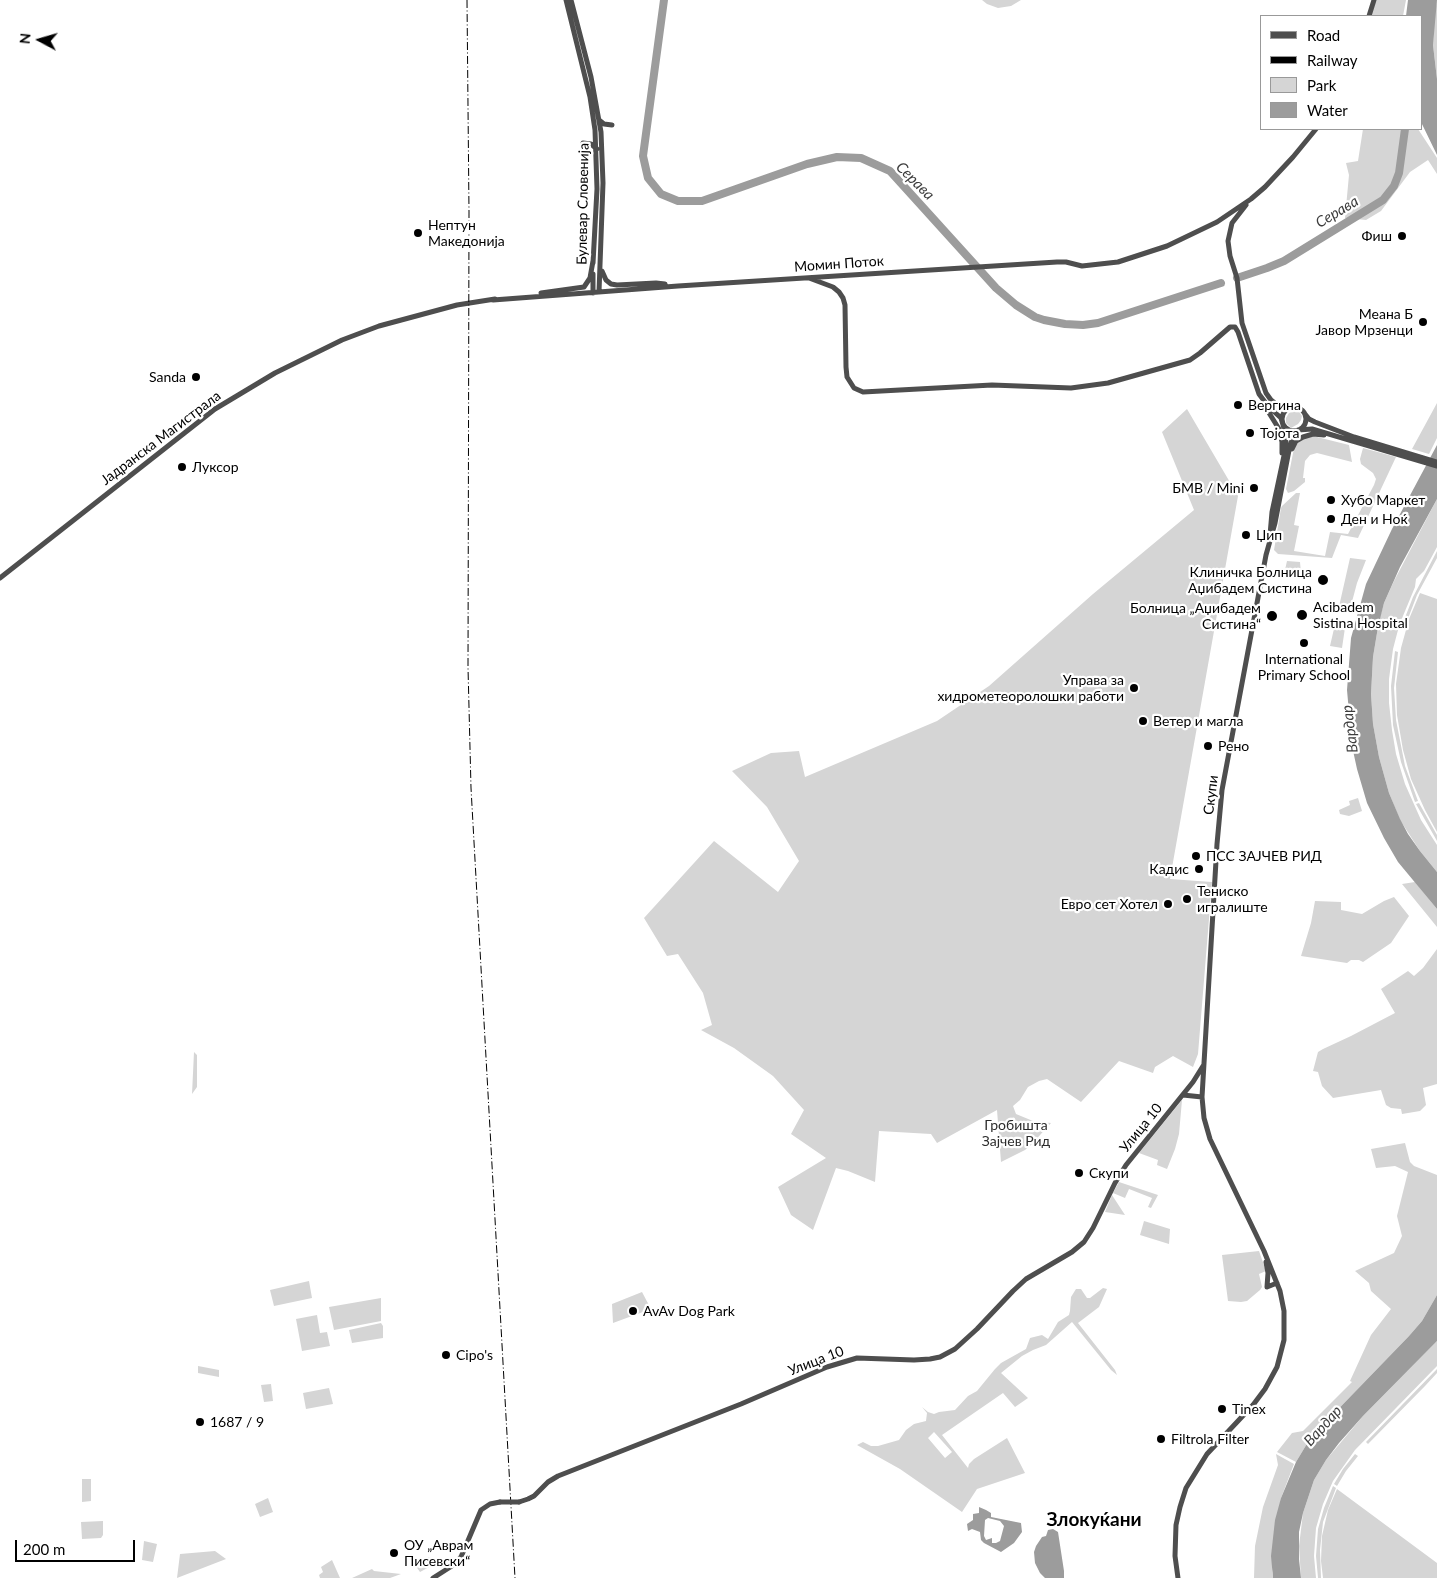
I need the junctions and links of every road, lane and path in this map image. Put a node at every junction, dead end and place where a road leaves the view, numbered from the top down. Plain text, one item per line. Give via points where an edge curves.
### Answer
1 (566, 0) edge
2 (571, 0) edge
3 (1370, 0) edge
4 (1374, 0) edge
5 (1368, 15) edge
6 (1368, 15) edge
7 (599, 120) junction
8 (612, 125) dead end
9 (1315, 130) edge
10 (583, 143) dead end
11 (597, 149) junction
12 (602, 183) junction
13 (1251, 199) junction
14 (1218, 222) junction
15 (1229, 234) junction
16 (593, 261) junction
17 (839, 275) junction
18 (806, 277) junction
19 (678, 286) junction
20 (833, 288) junction
21 (596, 292) junction
22 (493, 300) junction
23 (1259, 394) junction
24 (1293, 407) junction
25 (1305, 414) junction
26 (1283, 423) junction
27 (1298, 430) junction
28 (1336, 437) junction
29 (1401, 453) junction
30 (1287, 462) junction
31 (1437, 462) edge
32 (1437, 466) edge
33 (1281, 472) junction
34 (1270, 538) junction
35 (0, 578) edge
36 (1203, 1065) junction
37 (1182, 1094) junction
38 (1202, 1097) junction
39 (1265, 1254) junction
40 (1277, 1283) junction
41 (432, 1578) edge
42 (1178, 1578) edge

1 - 11 street, Булевар Словенија via 590,97
2 - 7 street, Булевар Словенија
3 - 5 street
4 - 6 street
7 - 8 street
7 - 12 street, Булевар Словенија
9 - 13 street
10 - 11 street
11 - 16 street, Булевар Словенија
12 - 19 street via 603,276 617,285 656,283
12 - 21 street, Булевар Словенија
13 - 14 street, Момин Поток
13 - 15 street via 1233,220
14 - 15 street via 1226,225
14 - 17 street, Момин Поток via 1142,255 1103,264 1082,266 1057,262
15 - 24 street via 1229,254 1235,271 1243,326 1266,392 1276,404
16 - 21 street, Булевар Словенија
16 - 22 street via 590,278 584,287
17 - 18 street, Момин Поток
17 - 20 street
18 - 19 street, Момин Поток
18 - 20 street
19 - 21 street, Момин Поток
20 - 23 street via 845,305 848,377 854,388 863,392 1010,384 1071,388 1108,383 1190,360 1235,327
21 - 22 street, Момин Поток
22 - 35 street, Јадранска Магистрала via 457,305 378,326 275,373 215,409
23 - 26 street
23 - 33 street via 1280,433 1283,447
24 - 25 street via 1300,408
24 - 26 street via 1287,409
25 - 27 street via 1305,423
25 - 29 street via 1313,421
26 - 27 street via 1292,431
26 - 33 street, Скупи via 1287,440
27 - 28 street via 1312,429
27 - 30 street, Скупи
28 - 29 street
28 - 30 street via 1313,434 1301,438
29 - 31 street
29 - 32 street
30 - 34 street, Скупи
33 - 34 street, Скупи
34 - 36 street, Скупи via 1222,790
36 - 37 street, Улица 10
36 - 38 street, Скупи
37 - 38 street
37 - 41 street, Улица 10, bridge via 1126,1165 1084,1242 1026,1279 948,1354 924,1360 857,1358 827,1366 741,1404 558,1476 528,1499 490,1504 481,1510 462,1557
38 - 39 street, Скупи via 1210,1139
39 - 40 street, Скупи
39 - 40 street via 1267,1286
40 - 42 street, Скупи via 1284,1317 1284,1340 1279,1360 1261,1396 1207,1454 1186,1488 1176,1525

